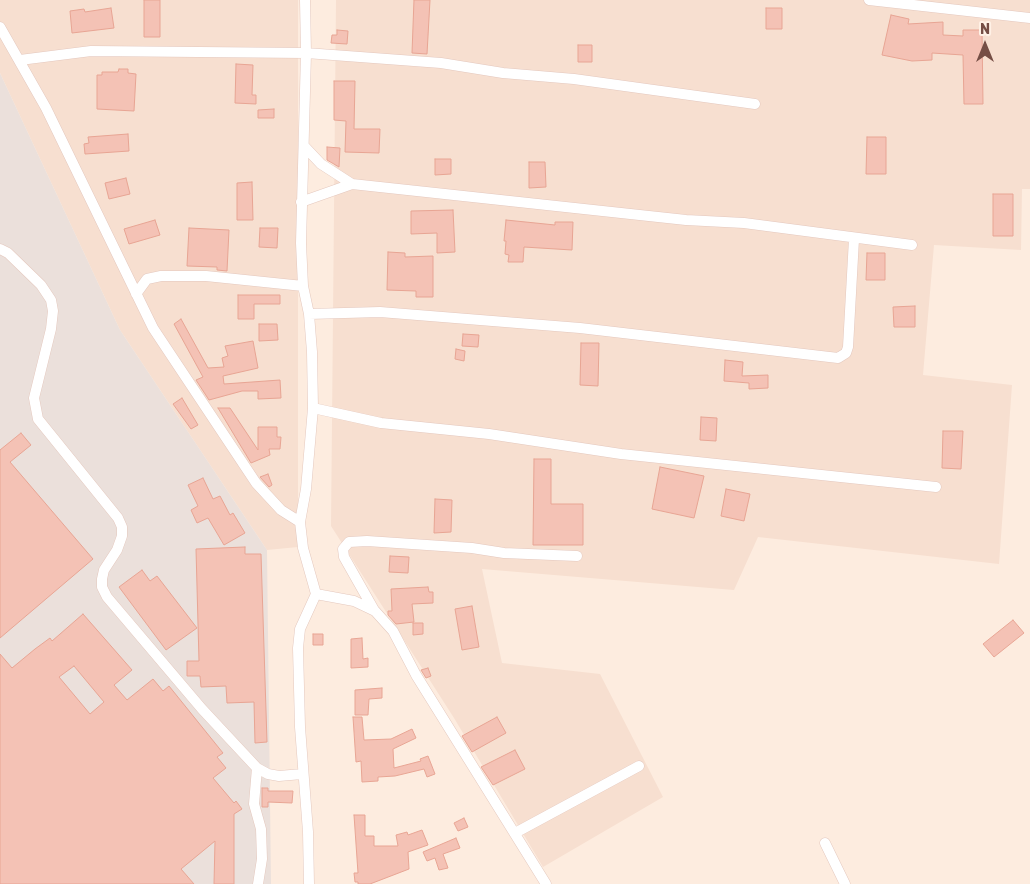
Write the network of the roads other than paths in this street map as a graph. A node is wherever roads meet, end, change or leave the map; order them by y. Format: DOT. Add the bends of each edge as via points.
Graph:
graph roads {
  1 [pos="305,0"];
  2 [pos="869,0"];
  3 [pos="1030,18"];
  4 [pos="0,27"];
  5 [pos="306,53"];
  6 [pos="20,60"];
  7 [pos="754,104"];
  8 [pos="304,146"];
  9 [pos="352,184"];
  10 [pos="301,202"];
  11 [pos="854,239"];
  12 [pos="912,245"];
  13 [pos="0,249"];
  14 [pos="303,286"];
  15 [pos="136,294"];
  16 [pos="309,314"];
  17 [pos="313,408"];
  18 [pos="936,488"];
  19 [pos="300,522"];
  20 [pos="577,556"];
  21 [pos="316,594"];
  22 [pos="375,611"];
  23 [pos="639,766"];
  24 [pos="257,768"];
  25 [pos="302,774"];
  26 [pos="514,833"];
  27 [pos="825,843"];
  28 [pos="258,884"];
  29 [pos="309,884"];
  30 [pos="546,884"];
  31 [pos="844,884"];
  1 -- 5 [label="street"];
  2 -- 3 [label="street"];
  4 -- 6 [label="street"];
  5 -- 6 [label="street" via="92,51"];
  5 -- 7 [label="street" via="441,63"];
  5 -- 8 [label="street"];
  6 -- 15 [label="street"];
  8 -- 9 [label="street" via="321,164"];
  8 -- 10 [label="street"];
  9 -- 10 [label="street"];
  9 -- 11 [label="street" via="686,220 744,223"];
  10 -- 14 [label="street"];
  11 -- 12 [label="street"];
  11 -- 16 [label="street" via="848,347 846,353 838,358 580,328 380,312"];
  13 -- 24 [label="street" via="41,285 51,300 51,329 34,398 38,419 122,527 117,550 104,570 102,587 202,709"];
  14 -- 15 [label="street" via="206,276 161,276 148,279"];
  14 -- 16 [label="street"];
  15 -- 19 [label="street" via="153,328 256,483 281,510"];
  16 -- 17 [label="street"];
  17 -- 18 [label="street" via="381,423 488,434 621,454"];
  17 -- 19 [label="street"];
  19 -- 21 [label="street" via="303,548"];
  20 -- 22 [label="street" via="349,542 343,549 344,557"];
  21 -- 22 [label="street" via="354,601"];
  21 -- 25 [label="street" via="300,629 298,648"];
  22 -- 26 [label="street" via="393,631 416,675"];
  23 -- 26 [label="street"];
  24 -- 25 [label="street" via="279,776"];
  24 -- 28 [label="street" via="254,804 261,829 262,859"];
  25 -- 29 [label="street"];
  26 -- 30 [label="street"];
  27 -- 31 [label="street"];
}
